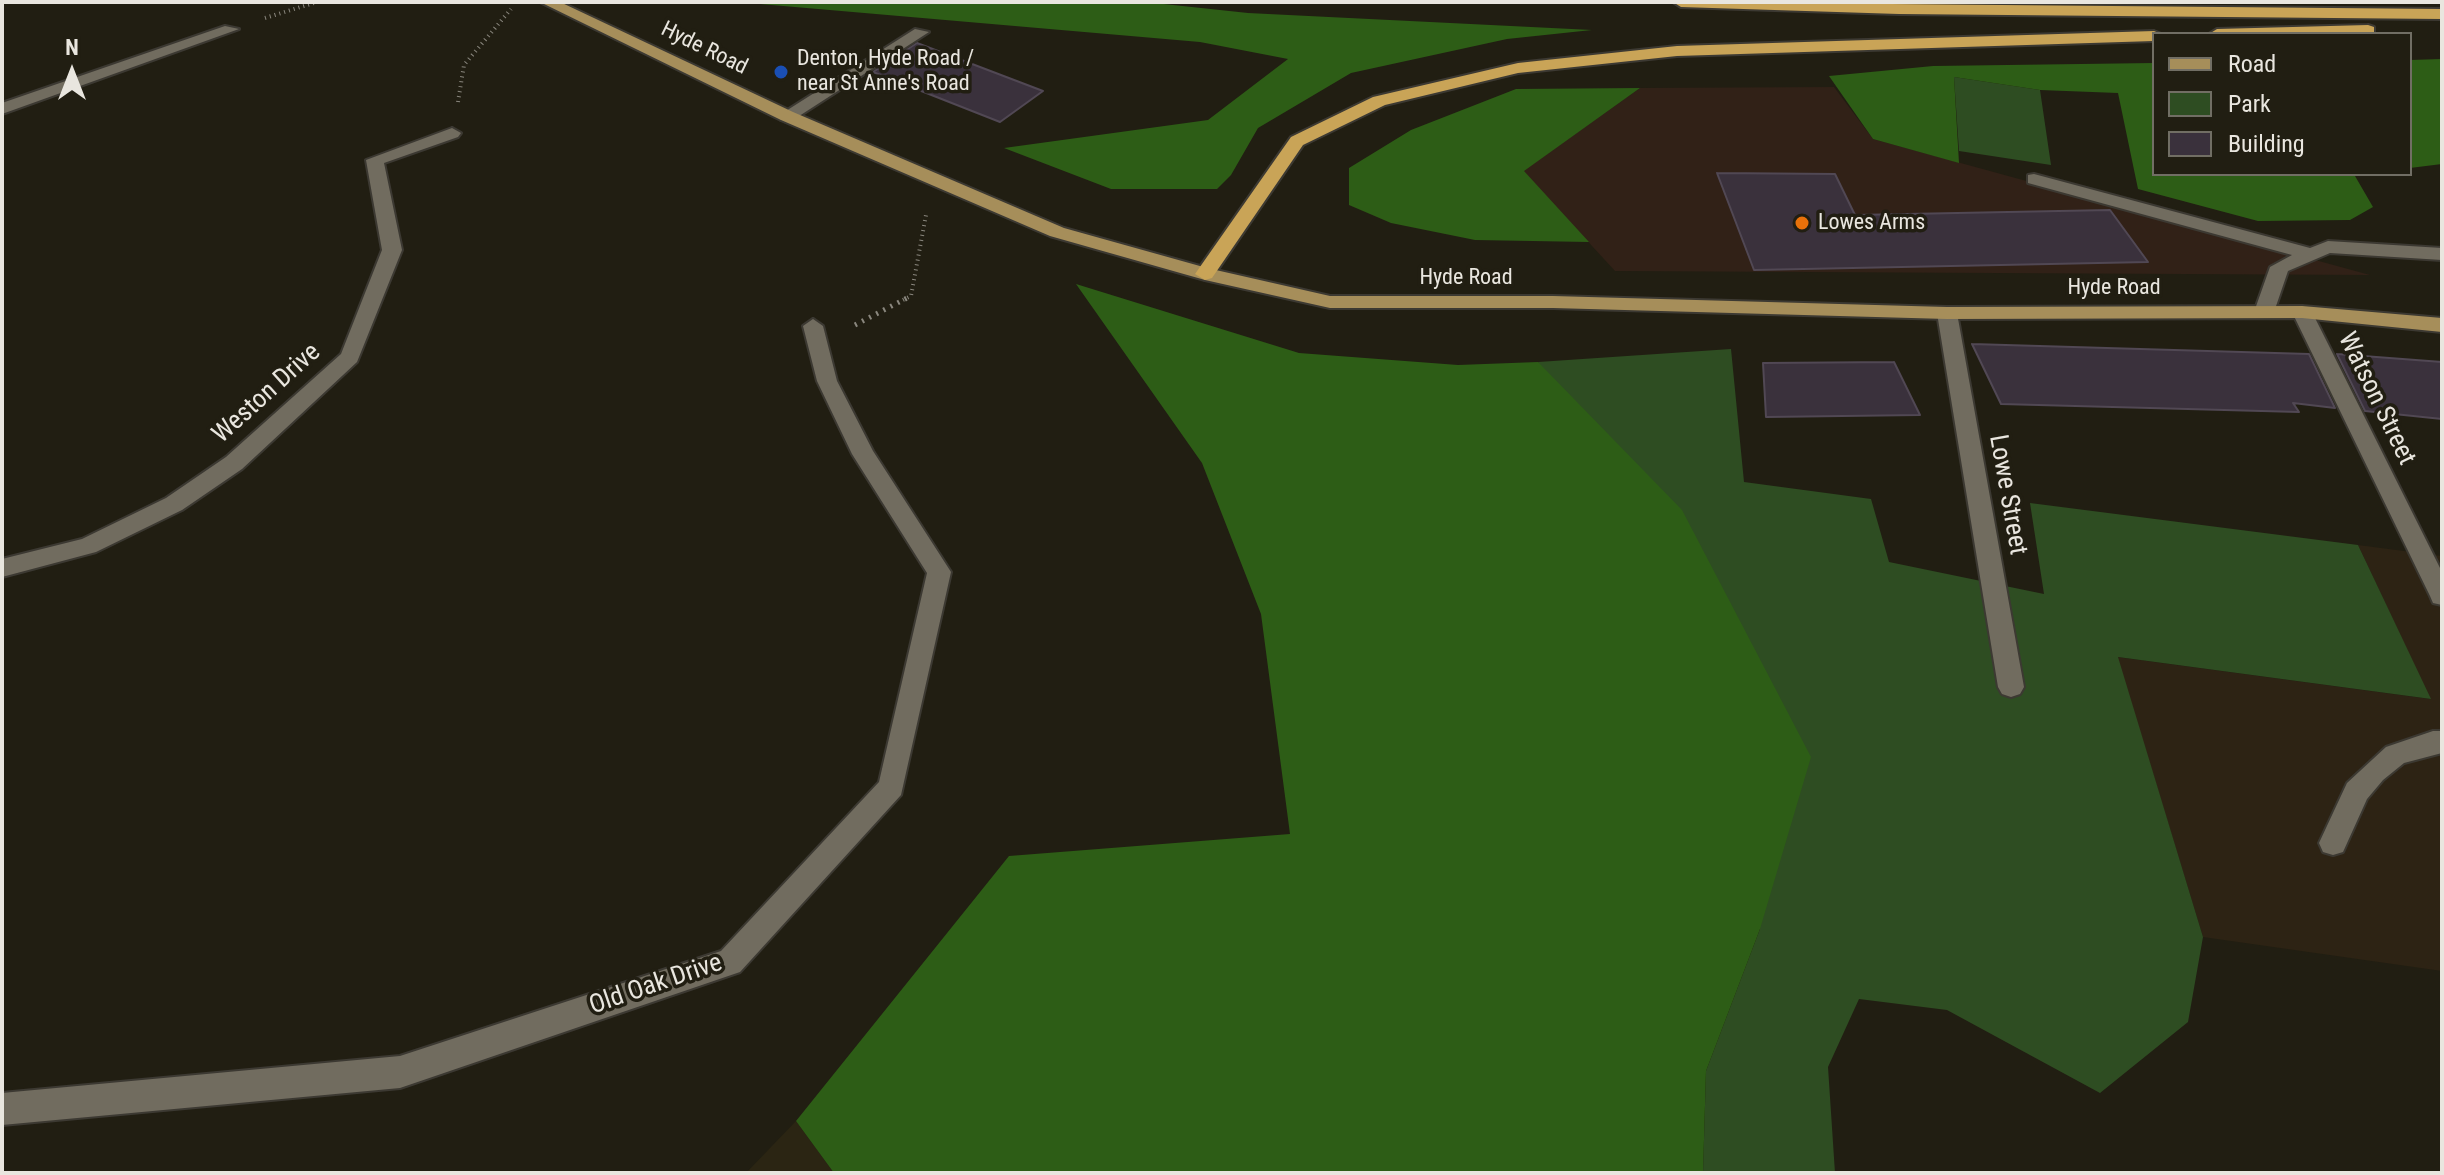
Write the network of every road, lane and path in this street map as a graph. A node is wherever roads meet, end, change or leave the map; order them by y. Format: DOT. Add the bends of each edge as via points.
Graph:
graph roads {
  1 [pos="317,2"];
  2 [pos="517,2"];
  3 [pos="548,2"];
  4 [pos="1681,2"];
  5 [pos="2442,14"];
  6 [pos="231,29"];
  7 [pos="2442,29"];
  8 [pos="921,32"];
  9 [pos="2269,32"];
  10 [pos="2152,36"];
  11 [pos="2,109"];
  12 [pos="787,116"];
  13 [pos="452,133"];
  14 [pos="933,179"];
  15 [pos="2034,179"];
  16 [pos="2311,254"];
  17 [pos="2442,254"];
  18 [pos="1205,274"];
  19 [pos="2264,312"];
  20 [pos="2302,312"];
  21 [pos="1947,313"];
  22 [pos="2442,325"];
  23 [pos="815,334"];
  24 [pos="2,568"];
  25 [pos="2442,596"];
  26 [pos="2011,687"];
  27 [pos="2442,742"];
  28 [pos="2333,843"];
  29 [pos="2,1109"];
  1 -- 6 [label="path"];
  2 -- 13 [label="path" via="464,65"];
  3 -- 12 [label="main road, Hyde Road"];
  4 -- 5 [label="highway"];
  6 -- 11 [label="street"];
  7 -- 9 [label="highway"];
  8 -- 12 [label="street"];
  10 -- 18 [label="highway" via="1677,51 1518,68 1379,101 1297,141"];
  12 -- 14 [label="main road, Hyde Road"];
  13 -- 24 [label="street, Weston Drive" via="375,160 392,250 350,357 234,463 174,504 88,546"];
  14 -- 18 [label="main road, Hyde Road" via="1057,232"];
  14 -- 23 [label="path" via="911,296"];
  15 -- 16 [label="street"];
  16 -- 17 [label="street" via="2328,247"];
  16 -- 19 [label="street" via="2280,267"];
  18 -- 21 [label="main road, Hyde Road" via="1330,302"];
  19 -- 20 [label="main road, Hyde Road"];
  19 -- 21 [label="main road, Hyde Road"];
  20 -- 22 [label="main road, Hyde Road"];
  20 -- 25 [label="street, Watson Street"];
  21 -- 26 [label="street, Lowe Street"];
  23 -- 29 [label="street, Old Oak Drive" via="827,381 863,454 939,572 891,787 730,962 400,1072"];
  27 -- 28 [label="street" via="2395,755 2374,772 2357,791"];
}
